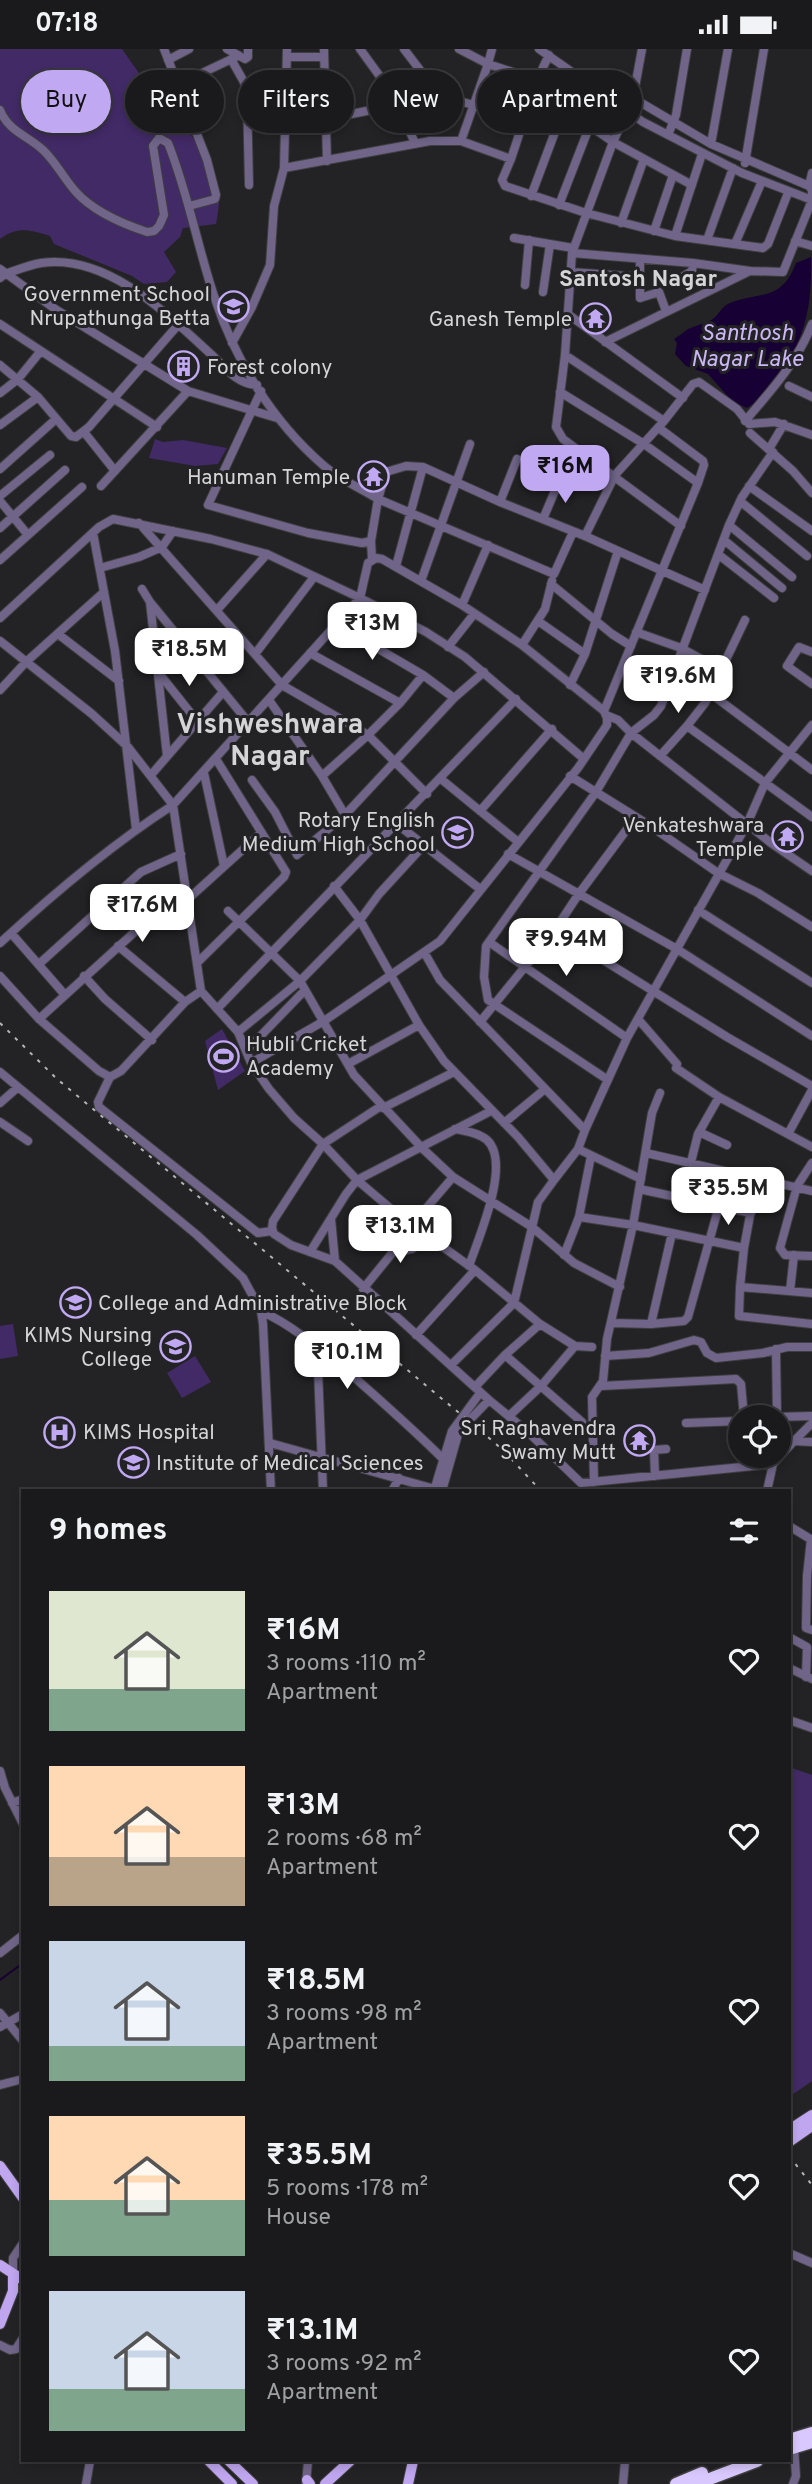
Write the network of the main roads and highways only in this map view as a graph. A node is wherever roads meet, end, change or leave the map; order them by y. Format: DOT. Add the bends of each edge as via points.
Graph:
graph roads {
  1 [pos="812,2115"];
  2 [pos="812,2126"];
  3 [pos="791,2135"];
  4 [pos="0,2167"];
  5 [pos="21,2195"];
  6 [pos="0,2265"];
  7 [pos="18,2271"];
  8 [pos="0,2324"];
  9 [pos="812,2433"];
  10 [pos="812,2442"];
  11 [pos="791,2445"];
  12 [pos="210,2462"];
  13 [pos="230,2462"];
  14 [pos="349,2462"];
  15 [pos="413,2462"];
  16 [pos="731,2462"];
  17 [pos="754,2462"];
  18 [pos="232,2484"];
  19 [pos="253,2484"];
  20 [pos="325,2484"];
  21 [pos="408,2484"];
  22 [pos="676,2484"];
  23 [pos="696,2484"];
  1 -- 3 [label="main road"];
  2 -- 3 [label="main road"];
  4 -- 5 [label="main road"];
  6 -- 7 [label="main road"];
  7 -- 8 [label="main road"];
  9 -- 11 [label="highway"];
  10 -- 11 [label="highway"];
  12 -- 18 [label="main road"];
  13 -- 19 [label="main road"];
  14 -- 20 [label="main road"];
  15 -- 21 [label="main road"];
  16 -- 22 [label="highway"];
  17 -- 23 [label="highway"];
}
